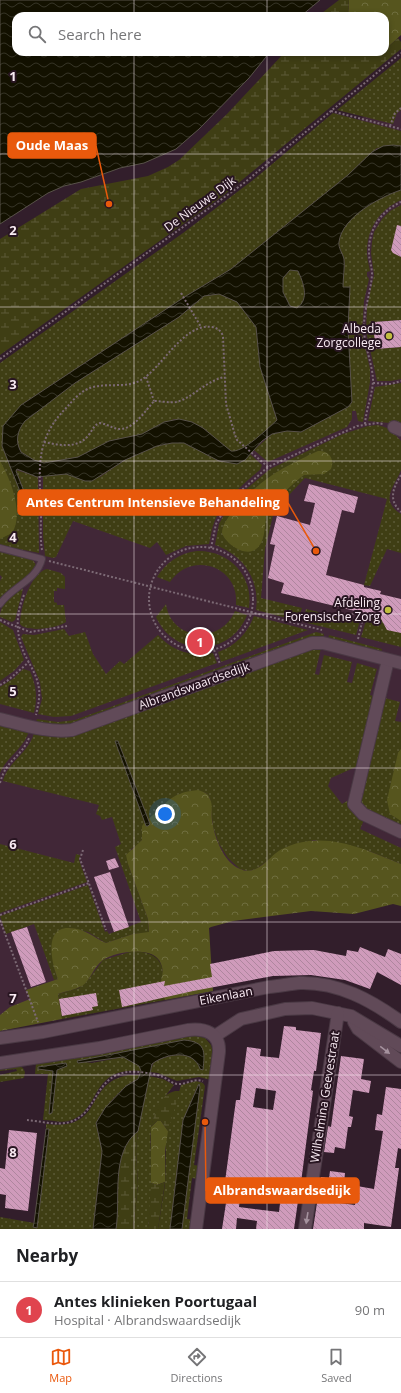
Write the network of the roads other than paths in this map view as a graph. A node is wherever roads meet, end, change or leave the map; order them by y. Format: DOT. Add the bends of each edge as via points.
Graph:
graph roads {
  1 [pos="0,548"];
  2 [pos="0,604"];
  3 [pos="388,660"];
  4 [pos="401,663"];
  5 [pos="0,719"];
  6 [pos="401,832"];
  7 [pos="338,1013"];
  8 [pos="351,1016"];
  9 [pos="401,1022"];
  10 [pos="215,1036"];
  11 [pos="0,1038"];
  12 [pos="401,1046"];
  13 [pos="401,1062"];
  14 [pos="0,1063"];
  15 [pos="196,1229"];
  16 [pos="305,1229"];
  1 -- 2 [label="lane" via="42,559 37,570"];
  3 -- 4 [label="street, Albrandswaardsedijk"];
  3 -- 5 [label="street, Albrandswaardsedijk" via="323,643 312,643 83,727 56,732 34,722"];
  3 -- 6 [label="street" via="354,804 363,814"];
  7 -- 8 [label="street"];
  7 -- 10 [label="street" via="312,1008 286,1009 241,1019"];
  7 -- 16 [label="street, Wilhelmina Geevestraat, one-way"];
  8 -- 12 [label="street"];
  8 -- 13 [label="street, one-way" via="358,1029"];
  9 -- 11 [label="street, Eikenlaan" via="370,1000 348,991 327,985 300,983"];
  10 -- 14 [label="street" via="205,1030 188,1030 99,1048"];
  10 -- 15 [label="street" via="219,1048 216,1084"];
}
